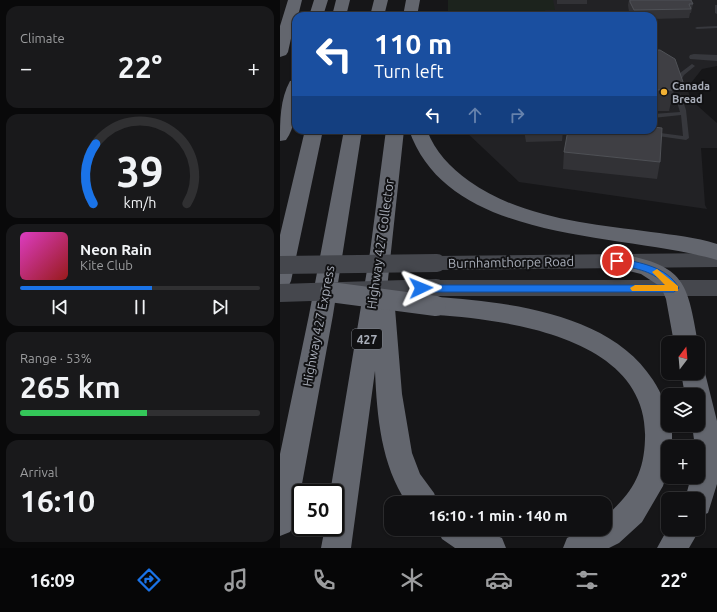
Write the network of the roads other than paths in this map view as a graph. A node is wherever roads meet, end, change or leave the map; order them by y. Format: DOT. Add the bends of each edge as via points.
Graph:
graph roads {
  1 [pos="295,0"];
  2 [pos="321,0"];
  3 [pos="343,0"];
  4 [pos="372,0"];
  5 [pos="381,0"];
  6 [pos="413,0"];
  7 [pos="416,0"];
  8 [pos="717,6"];
  9 [pos="317,12"];
  10 [pos="340,12"];
  11 [pos="370,12"];
  12 [pos="378,12"];
  13 [pos="411,12"];
  14 [pos="415,12"];
  15 [pos="717,13"];
  16 [pos="717,27"];
  17 [pos="697,28"];
  18 [pos="280,52"];
  19 [pos="717,58"];
  20 [pos="693,62"];
  21 [pos="681,77"];
  22 [pos="671,80"];
  23 [pos="292,98"];
  24 [pos="683,113"];
  25 [pos="657,116"];
  26 [pos="313,134"];
  27 [pos="352,134"];
  28 [pos="395,134"];
  29 [pos="420,134"];
  30 [pos="649,134"];
  31 [pos="280,136"];
  32 [pos="381,252"];
  33 [pos="717,252"];
  34 [pos="717,260"];
  35 [pos="617,261"];
  36 [pos="280,265"];
  37 [pos="280,281"];
  38 [pos="674,288"];
  39 [pos="717,288"];
  40 [pos="330,292"];
  41 [pos="280,293"];
  42 [pos="436,297"];
  43 [pos="684,336"];
  44 [pos="695,380"];
  45 [pos="701,492"];
  46 [pos="419,496"];
  47 [pos="280,522"];
  48 [pos="462,536"];
  49 [pos="680,536"];
  50 [pos="336,548"];
  51 [pos="491,548"];
  52 [pos="578,548"];
  53 [pos="672,548"];
  1 -- 18 [label="highway"];
  2 -- 9 [label="highway"];
  3 -- 10 [label="highway"];
  4 -- 11 [label="highway"];
  5 -- 12 [label="highway"];
  6 -- 13 [label="highway"];
  7 -- 14 [label="highway"];
  8 -- 15 [label="lane"];
  16 -- 17 [label="lane"];
  19 -- 20 [label="street"];
  20 -- 21 [label="lane"];
  21 -- 22 [label="lane"];
  21 -- 24 [label="lane" via="676,86"];
  23 -- 31 [label="highway"];
  24 -- 25 [label="lane"];
  24 -- 30 [label="lane" via="686,138"];
  26 -- 37 [label="highway"];
  27 -- 47 [label="highway, Highway 427 Express" via="321,315"];
  28 -- 32 [label="highway, Highway 427 Collector / 427"];
  29 -- 33 [label="highway" via="427,151 440,166 468,191 498,205 540,220 572,227 696,244"];
  32 -- 46 [label="highway" via="388,394 398,452 409,482"];
  32 -- 50 [label="highway, Highway 427 Collector / 427"];
  34 -- 35 [label="main road, Burnhamthorpe Road"];
  35 -- 36 [label="main road, Burnhamthorpe Road, bridge"];
  35 -- 38 [label="highway" via="644,266 660,274"];
  38 -- 39 [label="main road, Burnhamthorpe Road"];
  38 -- 42 [label="main road, Burnhamthorpe Road"];
  38 -- 43 [label="highway"];
  40 -- 41 [label="main road, bridge"];
  40 -- 42 [label="highway, bridge"];
  42 -- 52 [label="highway" via="567,330 608,349 626,362 643,381 650,394 659,424 659,450 651,484 627,519 607,534"];
  44 -- 45 [label="highway" via="709,443 708,465"];
  48 -- 51 [label="highway"];
  49 -- 53 [label="highway"];
}
